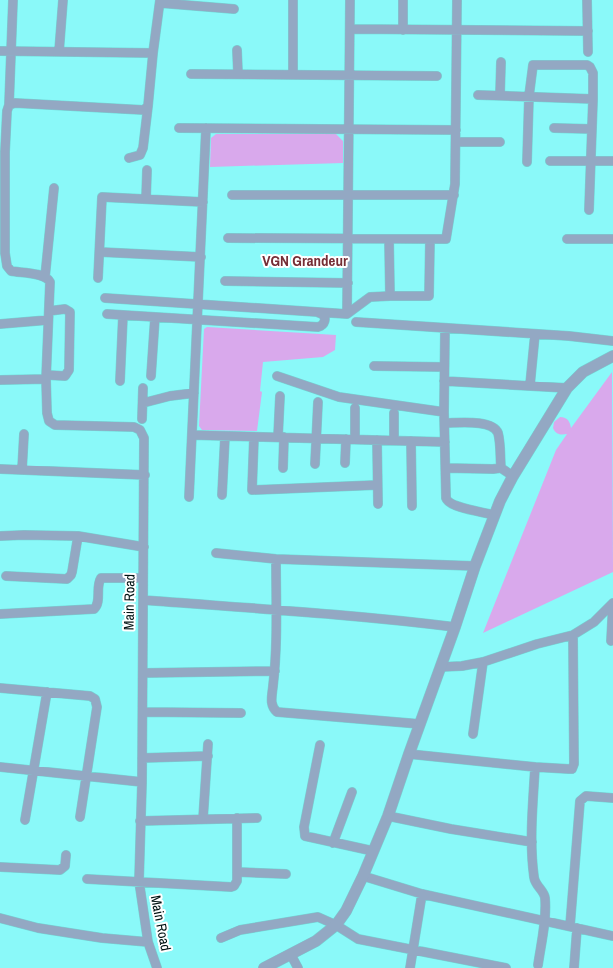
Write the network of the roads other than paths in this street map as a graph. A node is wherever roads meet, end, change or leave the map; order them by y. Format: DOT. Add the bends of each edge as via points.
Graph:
graph roads {
  1 [pos="13,0"];
  2 [pos="63,0"];
  3 [pos="293,0"];
  4 [pos="350,0"];
  5 [pos="403,0"];
  6 [pos="457,0"];
  7 [pos="587,0"];
  8 [pos="160,2"];
  9 [pos="234,9"];
  10 [pos="350,29"];
  11 [pos="403,30"];
  12 [pos="457,30"];
  13 [pos="588,31"];
  14 [pos="238,50"];
  15 [pos="0,51"];
  16 [pos="12,51"];
  17 [pos="59,52"];
  18 [pos="588,52"];
  19 [pos="153,53"];
  20 [pos="501,62"];
  21 [pos="191,74"];
  22 [pos="238,74"];
  23 [pos="293,75"];
  24 [pos="349,75"];
  25 [pos="437,76"];
  26 [pos="478,95"];
  27 [pos="500,95"];
  28 [pos="529,96"];
  29 [pos="593,99"];
  30 [pos="9,105"];
  31 [pos="148,106"];
  32 [pos="179,128"];
  33 [pos="206,128"];
  34 [pos="554,128"];
  35 [pos="592,129"];
  36 [pos="349,130"];
  37 [pos="456,130"];
  38 [pos="456,142"];
  39 [pos="500,142"];
  40 [pos="3,152"];
  41 [pos="129,158"];
  42 [pos="550,161"];
  43 [pos="590,161"];
  44 [pos="613,161"];
  45 [pos="527,162"];
  46 [pos="147,170"];
  47 [pos="54,188"];
  48 [pos="232,195"];
  49 [pos="348,195"];
  50 [pos="454,195"];
  51 [pos="146,200"];
  52 [pos="203,202"];
  53 [pos="589,210"];
  54 [pos="228,238"];
  55 [pos="348,239"];
  56 [pos="389,239"];
  57 [pos="430,239"];
  58 [pos="567,239"];
  59 [pos="613,239"];
  60 [pos="100,252"];
  61 [pos="2,253"];
  62 [pos="201,257"];
  63 [pos="45,277"];
  64 [pos="98,278"];
  65 [pos="225,281"];
  66 [pos="348,282"];
  67 [pos="390,296"];
  68 [pos="105,298"];
  69 [pos="198,305"];
  70 [pos="49,311"];
  71 [pos="316,312"];
  72 [pos="107,314"];
  73 [pos="347,314"];
  74 [pos="123,315"];
  75 [pos="155,317"];
  76 [pos="48,320"];
  77 [pos="198,320"];
  78 [pos="356,322"];
  79 [pos="0,324"];
  80 [pos="445,328"];
  81 [pos="535,334"];
  82 [pos="613,341"];
  83 [pos="613,356"];
  84 [pos="374,366"];
  85 [pos="444,367"];
  86 [pos="151,376"];
  87 [pos="277,376"];
  88 [pos="46,377"];
  89 [pos="0,380"];
  90 [pos="120,381"];
  91 [pos="444,381"];
  92 [pos="530,385"];
  93 [pos="143,388"];
  94 [pos="567,388"];
  95 [pos="194,393"];
  96 [pos="280,396"];
  97 [pos="318,402"];
  98 [pos="143,403"];
  99 [pos="355,408"];
  100 [pos="444,412"];
  101 [pos="394,413"];
  102 [pos="142,419"];
  103 [pos="445,422"];
  104 [pos="24,434"];
  105 [pos="192,435"];
  106 [pos="225,436"];
  107 [pos="254,437"];
  108 [pos="281,437"];
  109 [pos="316,438"];
  110 [pos="350,439"];
  111 [pos="377,440"];
  112 [pos="394,440"];
  113 [pos="411,441"];
  114 [pos="445,442"];
  115 [pos="345,463"];
  116 [pos="315,464"];
  117 [pos="283,468"];
  118 [pos="446,468"];
  119 [pos="500,468"];
  120 [pos="0,469"];
  121 [pos="22,470"];
  122 [pos="145,475"];
  123 [pos="512,476"];
  124 [pos="378,485"];
  125 [pos="222,496"];
  126 [pos="189,497"];
  127 [pos="378,504"];
  128 [pos="412,506"];
  129 [pos="494,515"];
  130 [pos="0,536"];
  131 [pos="78,536"];
  132 [pos="144,547"];
  133 [pos="216,554"];
  134 [pos="276,558"];
  135 [pos="476,566"];
  136 [pos="6,576"];
  137 [pos="144,578"];
  138 [pos="143,600"];
  139 [pos="613,603"];
  140 [pos="277,610"];
  141 [pos="0,614"];
  142 [pos="455,627"];
  143 [pos="573,635"];
  144 [pos="611,641"];
  145 [pos="483,662"];
  146 [pos="440,667"];
  147 [pos="275,671"];
  148 [pos="143,673"];
  149 [pos="0,688"];
  150 [pos="47,692"];
  151 [pos="143,712"];
  152 [pos="241,714"];
  153 [pos="420,724"];
  154 [pos="474,734"];
  155 [pos="208,744"];
  156 [pos="320,745"];
  157 [pos="409,754"];
  158 [pos="208,756"];
  159 [pos="142,758"];
  160 [pos="535,767"];
  161 [pos="0,768"];
  162 [pos="33,771"];
  163 [pos="87,776"];
  164 [pos="142,782"];
  165 [pos="352,792"];
  166 [pos="613,798"];
  167 [pos="388,816"];
  168 [pos="80,817"];
  169 [pos="237,818"];
  170 [pos="257,818"];
  171 [pos="203,819"];
  172 [pos="25,820"];
  173 [pos="140,821"];
  174 [pos="532,842"];
  175 [pos="333,843"];
  176 [pos="373,851"];
  177 [pos="66,855"];
  178 [pos="0,867"];
  179 [pos="236,872"];
  180 [pos="286,874"];
  181 [pos="363,876"];
  182 [pos="87,879"];
  183 [pos="139,881"];
  184 [pos="422,894"];
  185 [pos="0,918"];
  186 [pos="544,921"];
  187 [pos="336,925"];
  188 [pos="573,927"];
  189 [pos="613,936"];
  190 [pos="221,938"];
  191 [pos="148,942"];
  192 [pos="413,949"];
  193 [pos="291,955"];
  194 [pos="538,965"];
  195 [pos="157,968"];
  196 [pos="264,968"];
  197 [pos="298,968"];
  198 [pos="410,968"];
  199 [pos="506,968"];
  200 [pos="574,968"];
  1 -- 16 [label="street"];
  2 -- 17 [label="street"];
  3 -- 23 [label="street"];
  4 -- 10 [label="street"];
  5 -- 11 [label="street"];
  6 -- 12 [label="street"];
  7 -- 13 [label="street"];
  8 -- 9 [label="street"];
  8 -- 19 [label="street"];
  10 -- 11 [label="street"];
  10 -- 24 [label="street"];
  11 -- 12 [label="street"];
  12 -- 13 [label="street"];
  12 -- 37 [label="street"];
  13 -- 18 [label="street"];
  14 -- 22 [label="street"];
  15 -- 16 [label="street"];
  16 -- 17 [label="street"];
  16 -- 30 [label="street"];
  17 -- 19 [label="street"];
  19 -- 31 [label="street"];
  20 -- 27 [label="street"];
  21 -- 22 [label="street"];
  22 -- 23 [label="street"];
  23 -- 24 [label="street"];
  24 -- 25 [label="street"];
  24 -- 36 [label="street"];
  26 -- 27 [label="street"];
  27 -- 28 [label="street"];
  28 -- 29 [label="street"];
  28 -- 29 [label="street" via="533,64 587,65 593,73"];
  28 -- 45 [label="street"];
  29 -- 35 [label="street"];
  30 -- 31 [label="street" via="15,103 139,111"];
  30 -- 40 [label="street"];
  31 -- 41 [label="street" via="144,148 140,155"];
  32 -- 33 [label="street"];
  33 -- 36 [label="street"];
  33 -- 52 [label="street"];
  34 -- 35 [label="street"];
  35 -- 43 [label="street"];
  36 -- 37 [label="street"];
  36 -- 49 [label="street"];
  37 -- 38 [label="street"];
  38 -- 39 [label="street"];
  38 -- 50 [label="street"];
  40 -- 61 [label="street"];
  42 -- 43 [label="street"];
  43 -- 44 [label="street"];
  43 -- 53 [label="street"];
  46 -- 51 [label="street"];
  47 -- 63 [label="street"];
  48 -- 49 [label="street"];
  49 -- 50 [label="street"];
  49 -- 55 [label="street"];
  50 -- 57 [label="street" via="446,239"];
  51 -- 52 [label="street"];
  51 -- 60 [label="street" via="102,197"];
  52 -- 62 [label="street"];
  54 -- 55 [label="street"];
  55 -- 56 [label="street"];
  55 -- 66 [label="street"];
  56 -- 57 [label="street"];
  56 -- 67 [label="street"];
  57 -- 67 [label="street" via="429,296"];
  58 -- 59 [label="street"];
  60 -- 62 [label="street"];
  60 -- 64 [label="street"];
  61 -- 63 [label="street" via="11,271"];
  62 -- 69 [label="street"];
  63 -- 70 [label="street, Main Road" via="50,282"];
  65 -- 66 [label="street"];
  66 -- 73 [label="street"];
  67 -- 73 [label="street" via="370,297"];
  68 -- 69 [label="street"];
  69 -- 71 [label="street"];
  69 -- 77 [label="street"];
  70 -- 76 [label="street, Main Road"];
  70 -- 88 [label="street" via="65,309 70,312 69,370 65,376"];
  71 -- 73 [label="street"];
  71 -- 77 [label="street" via="324,315 325,321 322,326"];
  72 -- 74 [label="street"];
  74 -- 75 [label="street"];
  74 -- 90 [label="street"];
  75 -- 77 [label="street"];
  75 -- 86 [label="street"];
  76 -- 79 [label="street"];
  76 -- 88 [label="street, Main Road"];
  77 -- 95 [label="street"];
  78 -- 80 [label="street"];
  80 -- 81 [label="street"];
  80 -- 85 [label="street"];
  81 -- 82 [label="street"];
  81 -- 92 [label="street"];
  83 -- 94 [label="street" via="583,372"];
  84 -- 85 [label="street"];
  85 -- 91 [label="street"];
  87 -- 100 [label="street" via="339,397"];
  88 -- 89 [label="street"];
  88 -- 122 [label="street, Main Road" via="49,422 55,425 134,426 140,430 144,438"];
  91 -- 92 [label="street"];
  91 -- 100 [label="street"];
  92 -- 94 [label="street"];
  93 -- 98 [label="street"];
  94 -- 123 [label="street"];
  95 -- 98 [label="street"];
  95 -- 105 [label="street"];
  96 -- 108 [label="street"];
  97 -- 109 [label="street"];
  98 -- 102 [label="street"];
  99 -- 110 [label="street"];
  100 -- 103 [label="street"];
  101 -- 112 [label="street"];
  103 -- 114 [label="street"];
  103 -- 119 [label="street" via="485,423 493,427 499,440"];
  104 -- 121 [label="street"];
  105 -- 106 [label="street"];
  105 -- 126 [label="street"];
  106 -- 107 [label="street"];
  106 -- 125 [label="street"];
  107 -- 108 [label="street"];
  107 -- 124 [label="street" via="252,490"];
  108 -- 109 [label="street"];
  108 -- 117 [label="street"];
  109 -- 110 [label="street"];
  109 -- 116 [label="street"];
  110 -- 111 [label="street"];
  110 -- 115 [label="street"];
  111 -- 112 [label="street"];
  111 -- 124 [label="street"];
  112 -- 113 [label="street"];
  113 -- 114 [label="street"];
  113 -- 128 [label="street"];
  114 -- 118 [label="street"];
  118 -- 119 [label="street"];
  118 -- 129 [label="street" via="446,498 449,503"];
  119 -- 123 [label="street"];
  120 -- 121 [label="street"];
  121 -- 122 [label="street"];
  122 -- 132 [label="street, Main Road"];
  123 -- 129 [label="street"];
  124 -- 127 [label="street"];
  129 -- 135 [label="street"];
  130 -- 131 [label="street"];
  131 -- 132 [label="street"];
  131 -- 136 [label="street" via="72,572 67,579"];
  132 -- 137 [label="street, Main Road"];
  133 -- 134 [label="street"];
  134 -- 135 [label="street"];
  134 -- 140 [label="street"];
  135 -- 142 [label="street"];
  137 -- 138 [label="street, Main Road"];
  137 -- 141 [label="street" via="101,578 98,582 98,604 94,609"];
  138 -- 140 [label="street"];
  138 -- 148 [label="street, Main Road"];
  139 -- 143 [label="street" via="594,622"];
  139 -- 144 [label="street"];
  140 -- 142 [label="street"];
  140 -- 147 [label="street"];
  142 -- 146 [label="street"];
  143 -- 145 [label="street"];
  143 -- 160 [label="street" via="574,764 569,769"];
  145 -- 146 [label="street"];
  145 -- 154 [label="street"];
  146 -- 153 [label="street"];
  147 -- 148 [label="street"];
  147 -- 153 [label="street" via="272,705 277,712"];
  148 -- 151 [label="street, Main Road"];
  149 -- 150 [label="street"];
  150 -- 162 [label="street"];
  150 -- 163 [label="street" via="90,696 97,702"];
  151 -- 152 [label="street"];
  151 -- 159 [label="street, Main Road"];
  153 -- 157 [label="street"];
  155 -- 158 [label="street"];
  156 -- 175 [label="street" via="304,831 308,838"];
  157 -- 160 [label="street"];
  157 -- 167 [label="street"];
  158 -- 159 [label="street"];
  158 -- 171 [label="street"];
  159 -- 164 [label="street, Main Road"];
  160 -- 174 [label="street"];
  161 -- 162 [label="street"];
  162 -- 163 [label="street"];
  162 -- 172 [label="street"];
  163 -- 164 [label="street"];
  163 -- 168 [label="street"];
  164 -- 173 [label="street, Main Road"];
  165 -- 175 [label="street"];
  166 -- 188 [label="street" via="586,796 580,801"];
  167 -- 174 [label="street"];
  167 -- 176 [label="street"];
  169 -- 170 [label="street"];
  169 -- 171 [label="street"];
  169 -- 179 [label="street"];
  171 -- 173 [label="street"];
  173 -- 183 [label="street, Main Road"];
  174 -- 186 [label="street" via="534,878 536,886 544,893 545,898"];
  175 -- 176 [label="street"];
  176 -- 181 [label="street"];
  177 -- 178 [label="street" via="65,866 60,870"];
  179 -- 180 [label="street"];
  179 -- 183 [label="street" via="236,884 231,887"];
  181 -- 184 [label="street"];
  181 -- 187 [label="street" via="346,911"];
  182 -- 183 [label="street"];
  183 -- 191 [label="street, Main Road"];
  184 -- 186 [label="street"];
  184 -- 192 [label="street"];
  185 -- 191 [label="street" via="38,928"];
  186 -- 188 [label="street"];
  186 -- 194 [label="street"];
  187 -- 190 [label="street" via="318,917 240,930"];
  187 -- 192 [label="street" via="358,939"];
  187 -- 193 [label="street" via="316,942"];
  188 -- 189 [label="street"];
  188 -- 200 [label="street"];
  191 -- 195 [label="street, Main Road"];
  192 -- 198 [label="street"];
  192 -- 199 [label="street"];
  193 -- 196 [label="street"];
  193 -- 197 [label="street"];
}
